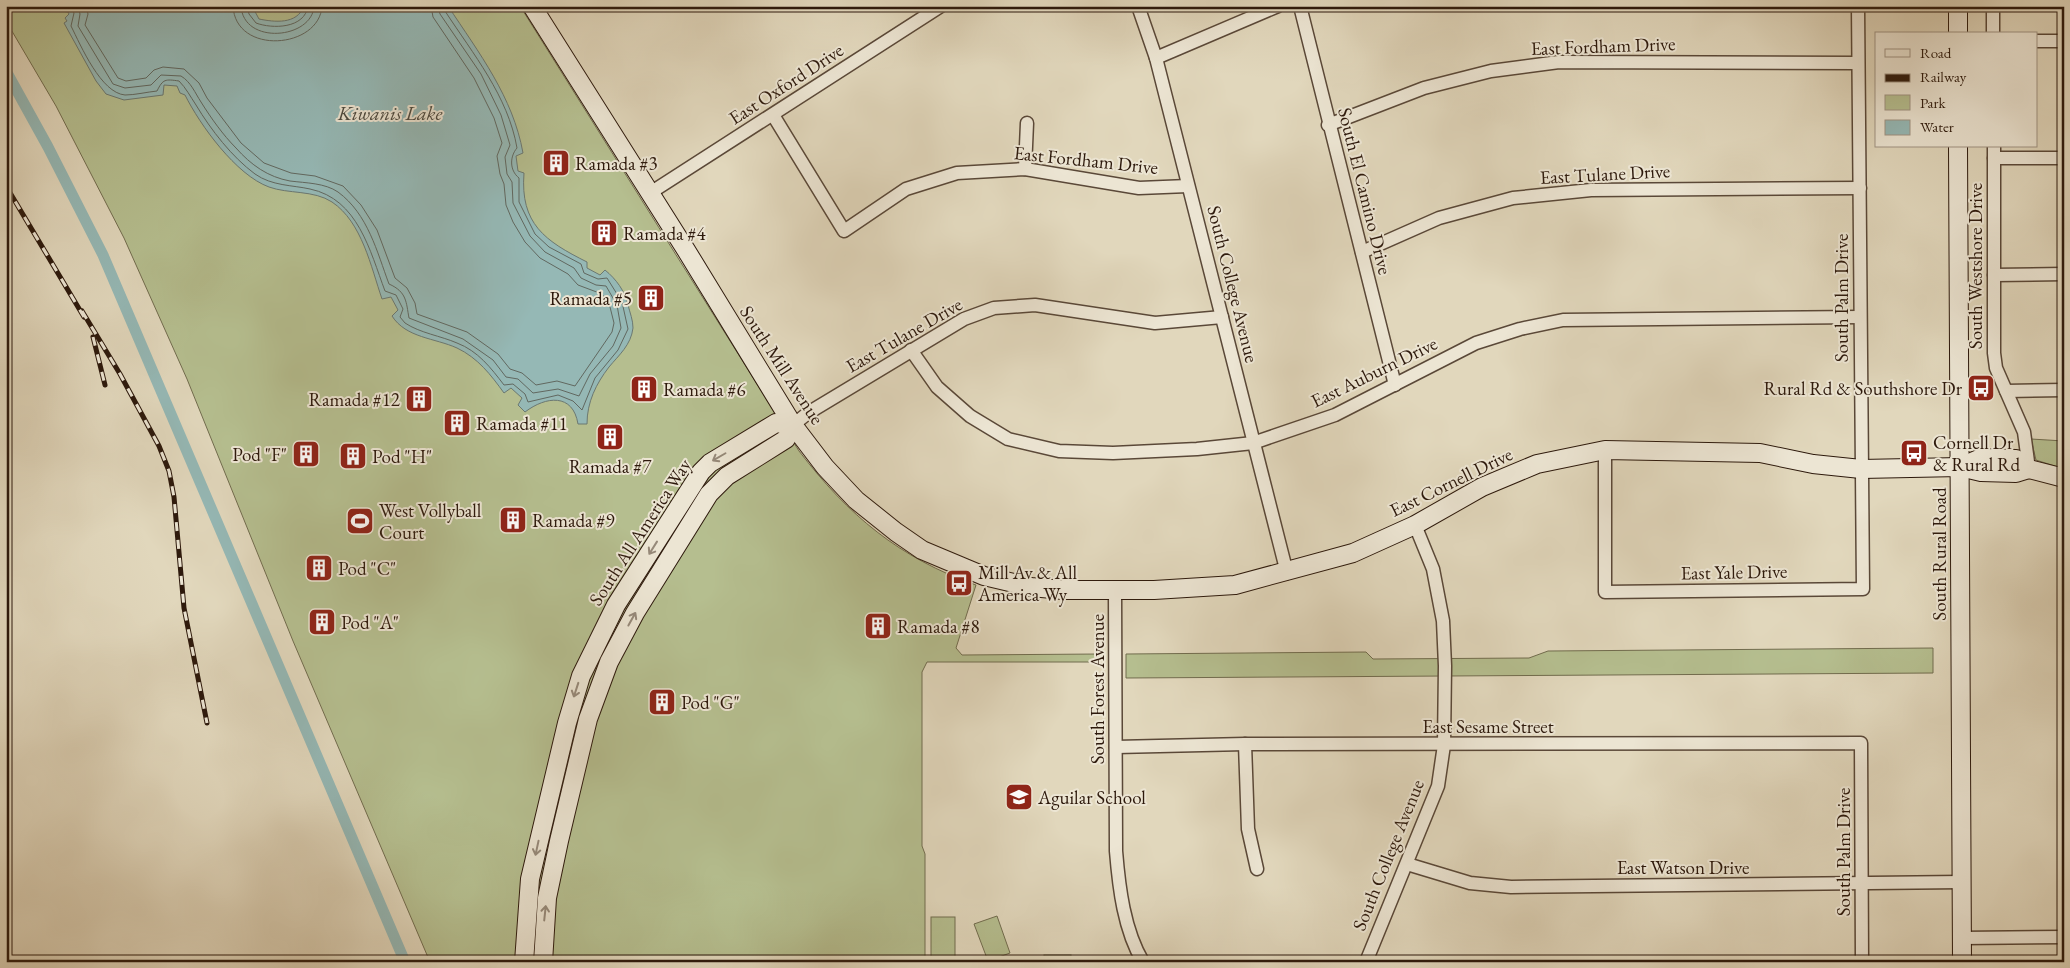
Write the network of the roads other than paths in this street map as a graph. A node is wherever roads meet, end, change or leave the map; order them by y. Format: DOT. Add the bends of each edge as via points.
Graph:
graph roads {
  1 [pos="532,6"];
  2 [pos="941,6"];
  3 [pos="1138,6"];
  4 [pos="1278,6"];
  5 [pos="1300,6"];
  6 [pos="1858,6"];
  7 [pos="1958,6"];
  8 [pos="1993,6"];
  9 [pos="1958,32"];
  10 [pos="1994,32"];
  11 [pos="2038,41"];
  12 [pos="2064,41"];
  13 [pos="1156,58"];
  14 [pos="1858,63"];
  15 [pos="774,115"];
  16 [pos="1027,123"];
  17 [pos="1328,125"];
  18 [pos="1958,148"];
  19 [pos="1994,152"];
  20 [pos="2064,158"];
  21 [pos="1025,169"];
  22 [pos="1188,186"];
  23 [pos="1860,188"];
  24 [pos="650,193"];
  25 [pos="1362,252"];
  26 [pos="2064,274"];
  27 [pos="1994,275"];
  28 [pos="1222,317"];
  29 [pos="1860,317"];
  30 [pos="911,350"];
  31 [pos="1395,385"];
  32 [pos="2064,390"];
  33 [pos="2006,391"];
  34 [pos="793,425"];
  35 [pos="750,439"];
  36 [pos="1253,443"];
  37 [pos="1605,450"];
  38 [pos="761,456"];
  39 [pos="1960,467"];
  40 [pos="1861,469"];
  41 [pos="2029,469"];
  42 [pos="2064,478"];
  43 [pos="1415,525"];
  44 [pos="1287,573"];
  45 [pos="1863,589"];
  46 [pos="1115,591"];
  47 [pos="591,654"];
  48 [pos="609,662"];
  49 [pos="1861,743"];
  50 [pos="1245,744"];
  51 [pos="1444,745"];
  52 [pos="1116,747"];
  53 [pos="1407,864"];
  54 [pos="1257,869"];
  55 [pos="1962,882"];
  56 [pos="1862,884"];
  57 [pos="2064,937"];
  58 [pos="1962,938"];
  59 [pos="524,962"];
  60 [pos="543,962"];
  61 [pos="1143,962"];
  62 [pos="1366,962"];
  63 [pos="1862,962"];
  64 [pos="1962,962"];
  1 -- 24 [label="street, South Mill Avenue"];
  2 -- 15 [label="street, East Oxford Drive"];
  3 -- 13 [label="street, South College Avenue"];
  4 -- 13 [label="street"];
  5 -- 17 [label="street, South El Camino Drive"];
  6 -- 14 [label="street, South Palm Drive"];
  7 -- 9 [label="street"];
  8 -- 10 [label="street"];
  11 -- 12 [label="street"];
  13 -- 22 [label="street, South College Avenue"];
  14 -- 17 [label="street, East Fordham Drive" via="1560,62 1491,71 1424,88"];
  14 -- 23 [label="street, South Palm Drive"];
  15 -- 21 [label="street, East Fordham Drive" via="844,231 906,189 956,173"];
  15 -- 24 [label="street, East Oxford Drive"];
  16 -- 21 [label="street"];
  17 -- 25 [label="street, South El Camino Drive"];
  18 -- 39 [label="street, South Rural Road"];
  19 -- 20 [label="street"];
  19 -- 27 [label="street, South Westshore Drive"];
  21 -- 22 [label="street, East Fordham Drive" via="1139,188"];
  22 -- 28 [label="street, South College Avenue"];
  23 -- 25 [label="street, East Tulane Drive" via="1591,190 1513,198 1439,218"];
  23 -- 29 [label="street, South Palm Drive"];
  24 -- 34 [label="street, South Mill Avenue"];
  25 -- 31 [label="street, South El Camino Drive"];
  26 -- 27 [label="street"];
  27 -- 33 [label="street, South Westshore Drive" via="1994,353 1996,368"];
  28 -- 30 [label="street, East Tulane Drive" via="1155,323 1035,305 994,308 964,319"];
  28 -- 36 [label="street, South College Avenue"];
  29 -- 31 [label="street, East Auburn Drive" via="1563,320 1476,343"];
  29 -- 40 [label="street, South Palm Drive"];
  30 -- 34 [label="street, East Tulane Drive"];
  30 -- 36 [label="street, East Auburn Drive" via="938,387 970,416 1008,439 1058,451 1113,453"];
  31 -- 36 [label="street, East Auburn Drive" via="1335,415"];
  32 -- 33 [label="street"];
  33 -- 41 [label="street, South Westshore Drive" via="2024,432"];
  34 -- 35 [label="street, South All America Way" via="776,423"];
  34 -- 38 [label="street, South All America Way" via="786,439"];
  34 -- 46 [label="street, South Mill Avenue" via="856,500 922,550 962,569 1004,582 1047,589"];
  35 -- 38 [label="street"];
  35 -- 47 [label="street, South All America Way, one-way" via="701,472 616,605"];
  36 -- 44 [label="street, South College Avenue"];
  37 -- 40 [label="street, East Cornell Drive" via="1760,453 1813,464"];
  37 -- 43 [label="street, East Cornell Drive" via="1537,464 1482,487"];
  37 -- 45 [label="street, East Yale Drive" via="1605,592"];
  48 -- 38 [label="street, South All America Way, one-way" via="635,613 709,494 727,476"];
  39 -- 40 [label="street, East Cornell Drive"];
  39 -- 41 [label="street, East Cornell Drive" via="1982,458 2016,459"];
  39 -- 55 [label="street, South Rural Road"];
  40 -- 45 [label="street, South Palm Drive"];
  41 -- 42 [label="street, East Cornell Drive"];
  43 -- 44 [label="street, East Cornell Drive" via="1353,553"];
  43 -- 51 [label="street, South College Avenue" via="1433,569 1443,622"];
  44 -- 46 [label="street, East Cornell Drive" via="1235,585"];
  46 -- 52 [label="street, South Forest Avenue"];
  47 -- 48 [label="street"];
  47 -- 59 [label="street, South All America Way, one-way" via="567,723 530,879"];
  60 -- 48 [label="street, South All America Way, one-way" via="547,898 559,841 588,719"];
  49 -- 51 [label="street, East Sesame Street"];
  49 -- 56 [label="street, South Palm Drive"];
  50 -- 51 [label="street, East Sesame Street"];
  50 -- 52 [label="street, East Sesame Street"];
  50 -- 54 [label="street" via="1248,829"];
  51 -- 53 [label="street, South College Avenue" via="1438,786"];
  52 -- 61 [label="street, South Forest Avenue" via="1116,851 1120,889 1134,946"];
  53 -- 56 [label="street, East Watson Drive" via="1470,883 1511,887"];
  53 -- 62 [label="street, South College Avenue"];
  55 -- 56 [label="street, East Watson Drive"];
  55 -- 58 [label="street, South Rural Road"];
  56 -- 63 [label="street, South Palm Drive"];
  57 -- 58 [label="street"];
  58 -- 64 [label="street, South Rural Road"];
}
